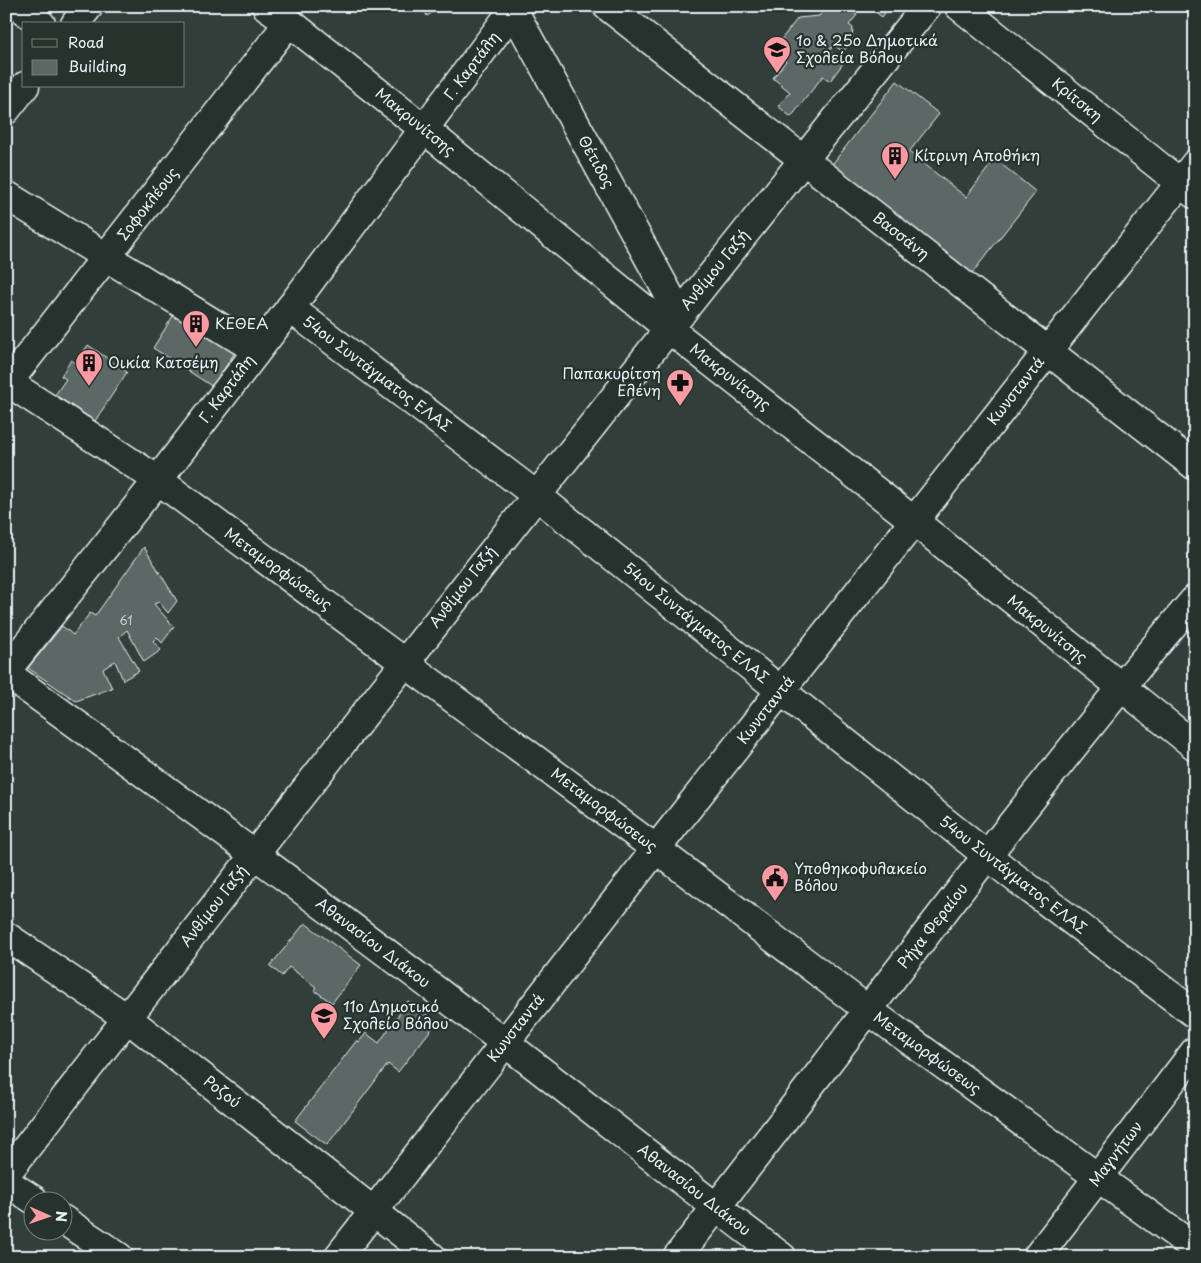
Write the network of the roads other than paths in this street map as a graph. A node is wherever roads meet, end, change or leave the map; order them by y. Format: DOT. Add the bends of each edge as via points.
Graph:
graph roads {
  1 [pos="19,6"];
  2 [pos="89,6"];
  3 [pos="266,6"];
  4 [pos="607,6"];
  5 [pos="927,6"];
  6 [pos="959,6"];
  7 [pos="514,7"];
  8 [pos="39,22"];
  9 [pos="77,22"];
  10 [pos="289,22"];
  11 [pos="23,88"];
  12 [pos="6,110"];
  13 [pos="424,129"];
  14 [pos="804,159"];
  15 [pos="1190,180"];
  16 [pos="6,195"];
  17 [pos="106,257"];
  18 [pos="290,308"];
  19 [pos="674,322"];
  20 [pos="257,350"];
  21 [pos="1048,351"];
  22 [pos="7,383"];
  23 [pos="1195,466"];
  24 [pos="158,480"];
  25 [pos="536,495"];
  26 [pos="914,521"];
  27 [pos="1195,599"];
  28 [pos="405,662"];
  29 [pos="6,672"];
  30 [pos="1120,687"];
  31 [pos="781,690"];
  32 [pos="1195,746"];
  33 [pos="656,849"];
  34 [pos="255,853"];
  35 [pos="988,856"];
  36 [pos="6,936"];
  37 [pos="868,1010"];
  38 [pos="1195,1014"];
  39 [pos="127,1018"];
  40 [pos="505,1042"];
  41 [pos="1195,1051"];
  42 [pos="6,1174"];
  43 [pos="1098,1178"];
  44 [pos="6,1182"];
  45 [pos="22,1192"];
  46 [pos="716,1208"];
  47 [pos="373,1211"];
  48 [pos="72,1226"];
  49 [pos="1195,1248"];
  50 [pos="119,1257"];
  51 [pos="338,1257"];
  52 [pos="432,1257"];
  53 [pos="677,1257"];
  54 [pos="782,1257"];
  55 [pos="1037,1257"];
  1 -- 8 [label="street"];
  2 -- 9 [label="street"];
  3 -- 10 [label="street, Μακρυνίτσης"];
  4 -- 14 [label="street, Βασσάνη"];
  5 -- 14 [label="street, Ανθίμου Γαζή"];
  6 -- 15 [label="street, Κρίτσκη"];
  7 -- 13 [label="street, Γ. Καρτάλη"];
  7 -- 19 [label="street, Θέτιδος"];
  10 -- 13 [label="street, Μακρυνίτσης"];
  10 -- 17 [label="street, Σοφοκλέους"];
  11 -- 12 [label="street"];
  13 -- 18 [label="street, Γ. Καρτάλη"];
  13 -- 19 [label="street, Μακρυνίτσης"];
  14 -- 19 [label="street, Ανθίμου Γαζή"];
  14 -- 21 [label="street, Βασσάνη"];
  15 -- 21 [label="street, Κωνσταντά"];
  16 -- 17 [label="street"];
  17 -- 20 [label="street"];
  17 -- 22 [label="street, Σοφοκλέους"];
  18 -- 20 [label="street, Γ. Καρτάλη"];
  18 -- 25 [label="street, 54ου Συντάγματος ΕΛΑΣ"];
  19 -- 25 [label="street, Ανθίμου Γαζή"];
  19 -- 26 [label="street, Μακρυνίτσης"];
  20 -- 24 [label="street, Γ. Καρτάλη"];
  21 -- 23 [label="street, Βασσάνη"];
  21 -- 26 [label="street, Κωνσταντά"];
  22 -- 24 [label="street, Μεταμορφώσεως"];
  24 -- 28 [label="street, Μεταμορφώσεως"];
  24 -- 29 [label="street, Γ. Καρτάλη"];
  25 -- 28 [label="street, Ανθίμου Γαζή"];
  25 -- 31 [label="street, 54ου Συντάγματος ΕΛΑΣ"];
  26 -- 30 [label="street, Μακρυνίτσης"];
  26 -- 31 [label="street, Κωνσταντά"];
  27 -- 30 [label="street, Ρήγα Φεραίου"];
  28 -- 33 [label="street, Μεταμορφώσεως"];
  28 -- 34 [label="street, Ανθίμου Γαζή"];
  29 -- 34 [label="street, Αθανασίου Διάκου"];
  30 -- 32 [label="street, Μακρυνίτσης"];
  30 -- 35 [label="street, Ρήγα Φεραίου"];
  31 -- 33 [label="street, Κωνσταντά"];
  31 -- 35 [label="street, 54ου Συντάγματος ΕΛΑΣ"];
  33 -- 37 [label="street, Μεταμορφώσεως"];
  33 -- 40 [label="street, Κωνσταντά"];
  34 -- 39 [label="street, Ανθίμου Γαζή"];
  34 -- 40 [label="street, Αθανασίου Διάκου"];
  35 -- 37 [label="street, Ρήγα Φεραίου"];
  35 -- 38 [label="street, 54ου Συντάγματος ΕΛΑΣ"];
  36 -- 39 [label="street, Ροζού"];
  37 -- 43 [label="street, Μεταμορφώσεως"];
  37 -- 46 [label="street, Ρήγα Φεραίου"];
  39 -- 42 [label="street, Ανθίμου Γαζή"];
  39 -- 47 [label="street, Ροζού"];
  40 -- 46 [label="street, Αθανασίου Διάκου"];
  40 -- 47 [label="street, Κωνσταντά"];
  41 -- 43 [label="street, Μαγνήτων"];
  43 -- 49 [label="street, Μεταμορφώσεως"];
  43 -- 55 [label="street, Μαγνήτων"];
  44 -- 45 [label="street"];
  46 -- 53 [label="street, Ρήγα Φεραίου"];
  46 -- 54 [label="street, Αθανασίου Διάκου"];
  47 -- 51 [label="street, Κωνσταντά"];
  47 -- 52 [label="street, Ροζού"];
  48 -- 50 [label="street"];
}
